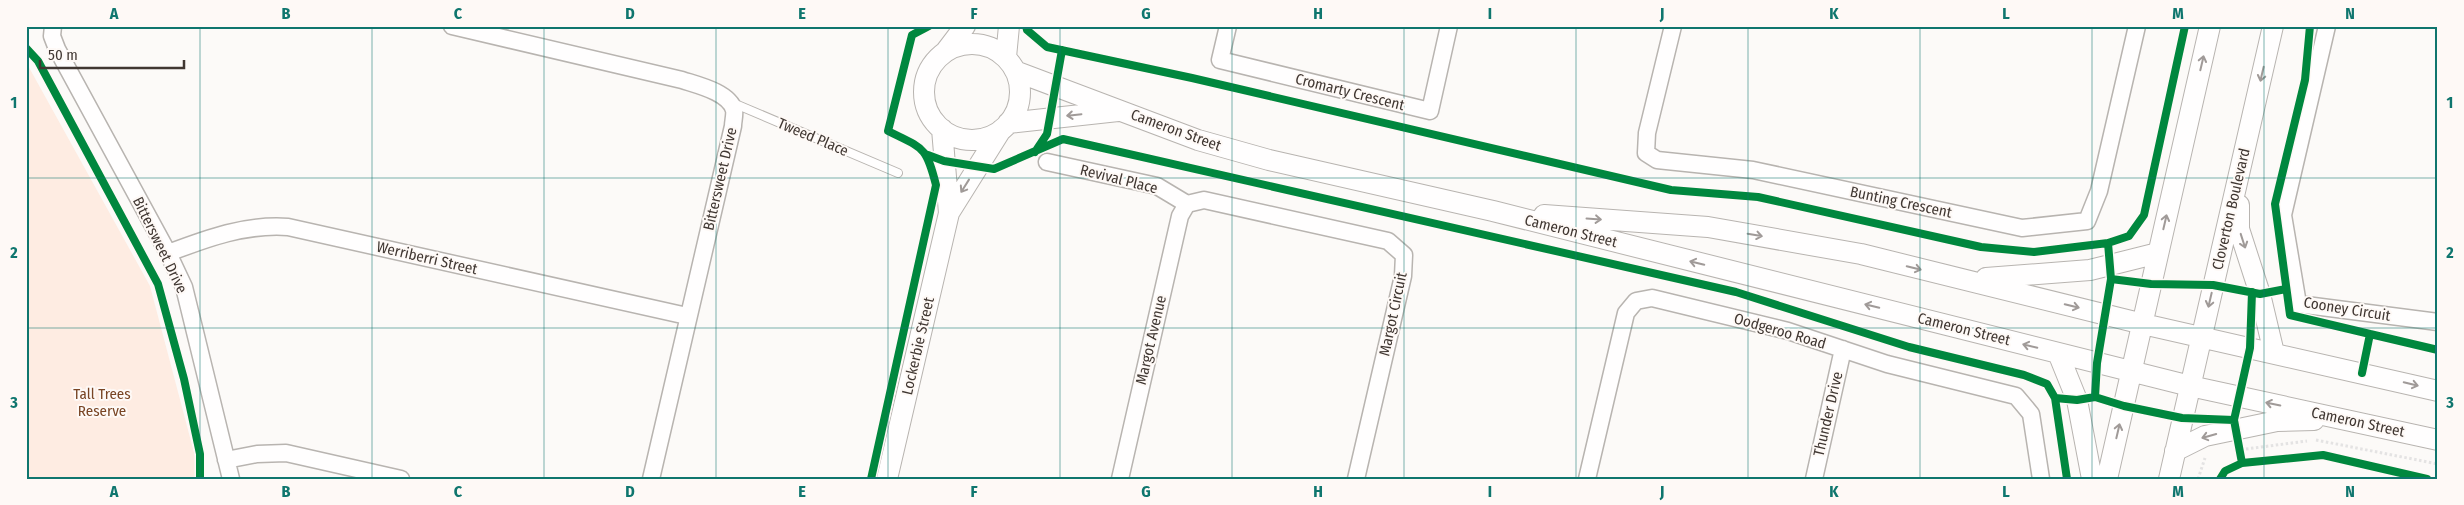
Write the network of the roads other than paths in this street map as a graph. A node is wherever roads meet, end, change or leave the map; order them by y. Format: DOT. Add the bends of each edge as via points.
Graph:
graph roads {
  1 [pos="53,26"];
  2 [pos="452,26"];
  3 [pos="965,26"];
  4 [pos="1009,26"];
  5 [pos="1228,26"];
  6 [pos="1449,26"];
  7 [pos="1672,26"];
  8 [pos="2210,26"];
  9 [pos="2273,26"];
  10 [pos="2327,26"];
  11 [pos="2134,27"];
  12 [pos="946,51"];
  13 [pos="1011,64"];
  14 [pos="729,101"];
  15 [pos="1123,110"];
  16 [pos="1004,126"];
  17 [pos="942,129"];
  18 [pos="1048,162"];
  19 [pos="898,173"];
  20 [pos="2239,176"];
  21 [pos="1187,204"];
  22 [pos="1492,211"];
  23 [pos="949,213"];
  24 [pos="168,253"];
  25 [pos="2158,253"];
  26 [pos="1961,279"];
  27 [pos="687,316"];
  28 [pos="2438,322"];
  29 [pos="2143,324"];
  30 [pos="2201,338"];
  31 [pos="1842,349"];
  32 [pos="2058,353"];
  33 [pos="2274,354"];
  34 [pos="2132,371"];
  35 [pos="2190,386"];
  36 [pos="2438,391"];
  37 [pos="2343,419"];
  38 [pos="2438,440"];
  39 [pos="2175,451"];
  40 [pos="226,460"];
  41 [pos="231,479"];
  42 [pos="401,479"];
  43 [pos="651,479"];
  44 [pos="887,479"];
  45 [pos="1120,479"];
  46 [pos="1356,479"];
  47 [pos="1587,479"];
  48 [pos="1814,479"];
  49 [pos="2041,479"];
  50 [pos="2092,479"];
  51 [pos="2107,479"];
  52 [pos="2169,479"];
  1 -- 24 [label="street, Bittersweet Drive" via="52,36 57,50"];
  2 -- 14 [label="street" via="682,80"];
  3 -- 12 [label="street"];
  4 -- 13 [label="street"];
  5 -- 6 [label="street, Cromarty Crescent" via="1220,60 1430,111"];
  7 -- 11 [label="street, Bunting Crescent" via="1647,132 1646,153 1657,160 1753,170 2022,228 2087,221 2099,191"];
  25 -- 8 [label="street, one-way"];
  9 -- 20 [label="street, Cloverton Boulevard, one-way"];
  10 -- 28 [label="street, Cooney Circuit" via="2283,215 2298,304"];
  12 -- 13 [label="street" via="959,45 976,44 992,48"];
  12 -- 17 [label="street" via="934,61 924,89 925,104 931,118"];
  13 -- 15 [label="street, Cameron Street"];
  13 -- 16 [label="street" via="1020,87 1019,103"];
  14 -- 19 [label="lane, Tweed Place"];
  14 -- 27 [label="street, Bittersweet Drive" via="734,111 733,126"];
  15 -- 16 [label="street, one-way"];
  15 -- 22 [label="street, Cameron Street" via="1198,140"];
  16 -- 17 [label="street" via="986,138 969,140"];
  16 -- 23 [label="street, one-way"];
  17 -- 23 [label="street"];
  18 -- 21 [label="street, Revival Place" via="1157,186"];
  20 -- 30 [label="street, Cloverton Boulevard, one-way"];
  20 -- 33 [label="street, one-way" via="2239,229 2260,294"];
  21 -- 45 [label="street, Margot Avenue" via="1180,216"];
  21 -- 46 [label="street, Margot Circuit" via="1204,200 1388,240 1404,255 1403,276"];
  22 -- 26 [label="street, Cameron Street, one-way" via="1708,227 1861,254"];
  32 -- 22 [label="street, Cameron Street, one-way"];
  23 -- 44 [label="street, Lockerbie Street"];
  24 -- 27 [label="street, Werriberri Street" via="245,228 288,227"];
  24 -- 40 [label="street, Bittersweet Drive" via="184,287"];
  25 -- 26 [label="street" via="2090,270"];
  25 -- 29 [label="street"];
  26 -- 29 [label="street, Cameron Street, one-way"];
  27 -- 43 [label="street, Bittersweet Drive"];
  29 -- 30 [label="street, Cameron Street"];
  29 -- 34 [label="street"];
  30 -- 33 [label="street, Cameron Street"];
  30 -- 35 [label="street, Cloverton Boulevard"];
  31 -- 47 [label="street, Oodgeroo Road" via="1788,331 1652,298 1636,301 1626,313"];
  31 -- 48 [label="street, Thunder Drive"];
  31 -- 49 [label="street, Oodgeroo Road" via="1887,364 2016,396 2031,414"];
  32 -- 34 [label="street, Cameron Street"];
  32 -- 50 [label="street" via="2077,400"];
  33 -- 36 [label="street, Cameron Street, one-way"];
  34 -- 35 [label="street, Cameron Street"];
  51 -- 34 [label="street, one-way"];
  37 -- 35 [label="street, Cameron Street, one-way"];
  35 -- 39 [label="street, Cloverton Boulevard"];
  37 -- 38 [label="street, Cameron Street"];
  37 -- 39 [label="street, one-way" via="2277,421 2206,436"];
  39 -- 52 [label="street, Cloverton Boulevard"];
  40 -- 41 [label="street, Bittersweet Drive"];
  40 -- 42 [label="street" via="286,453"];
}
